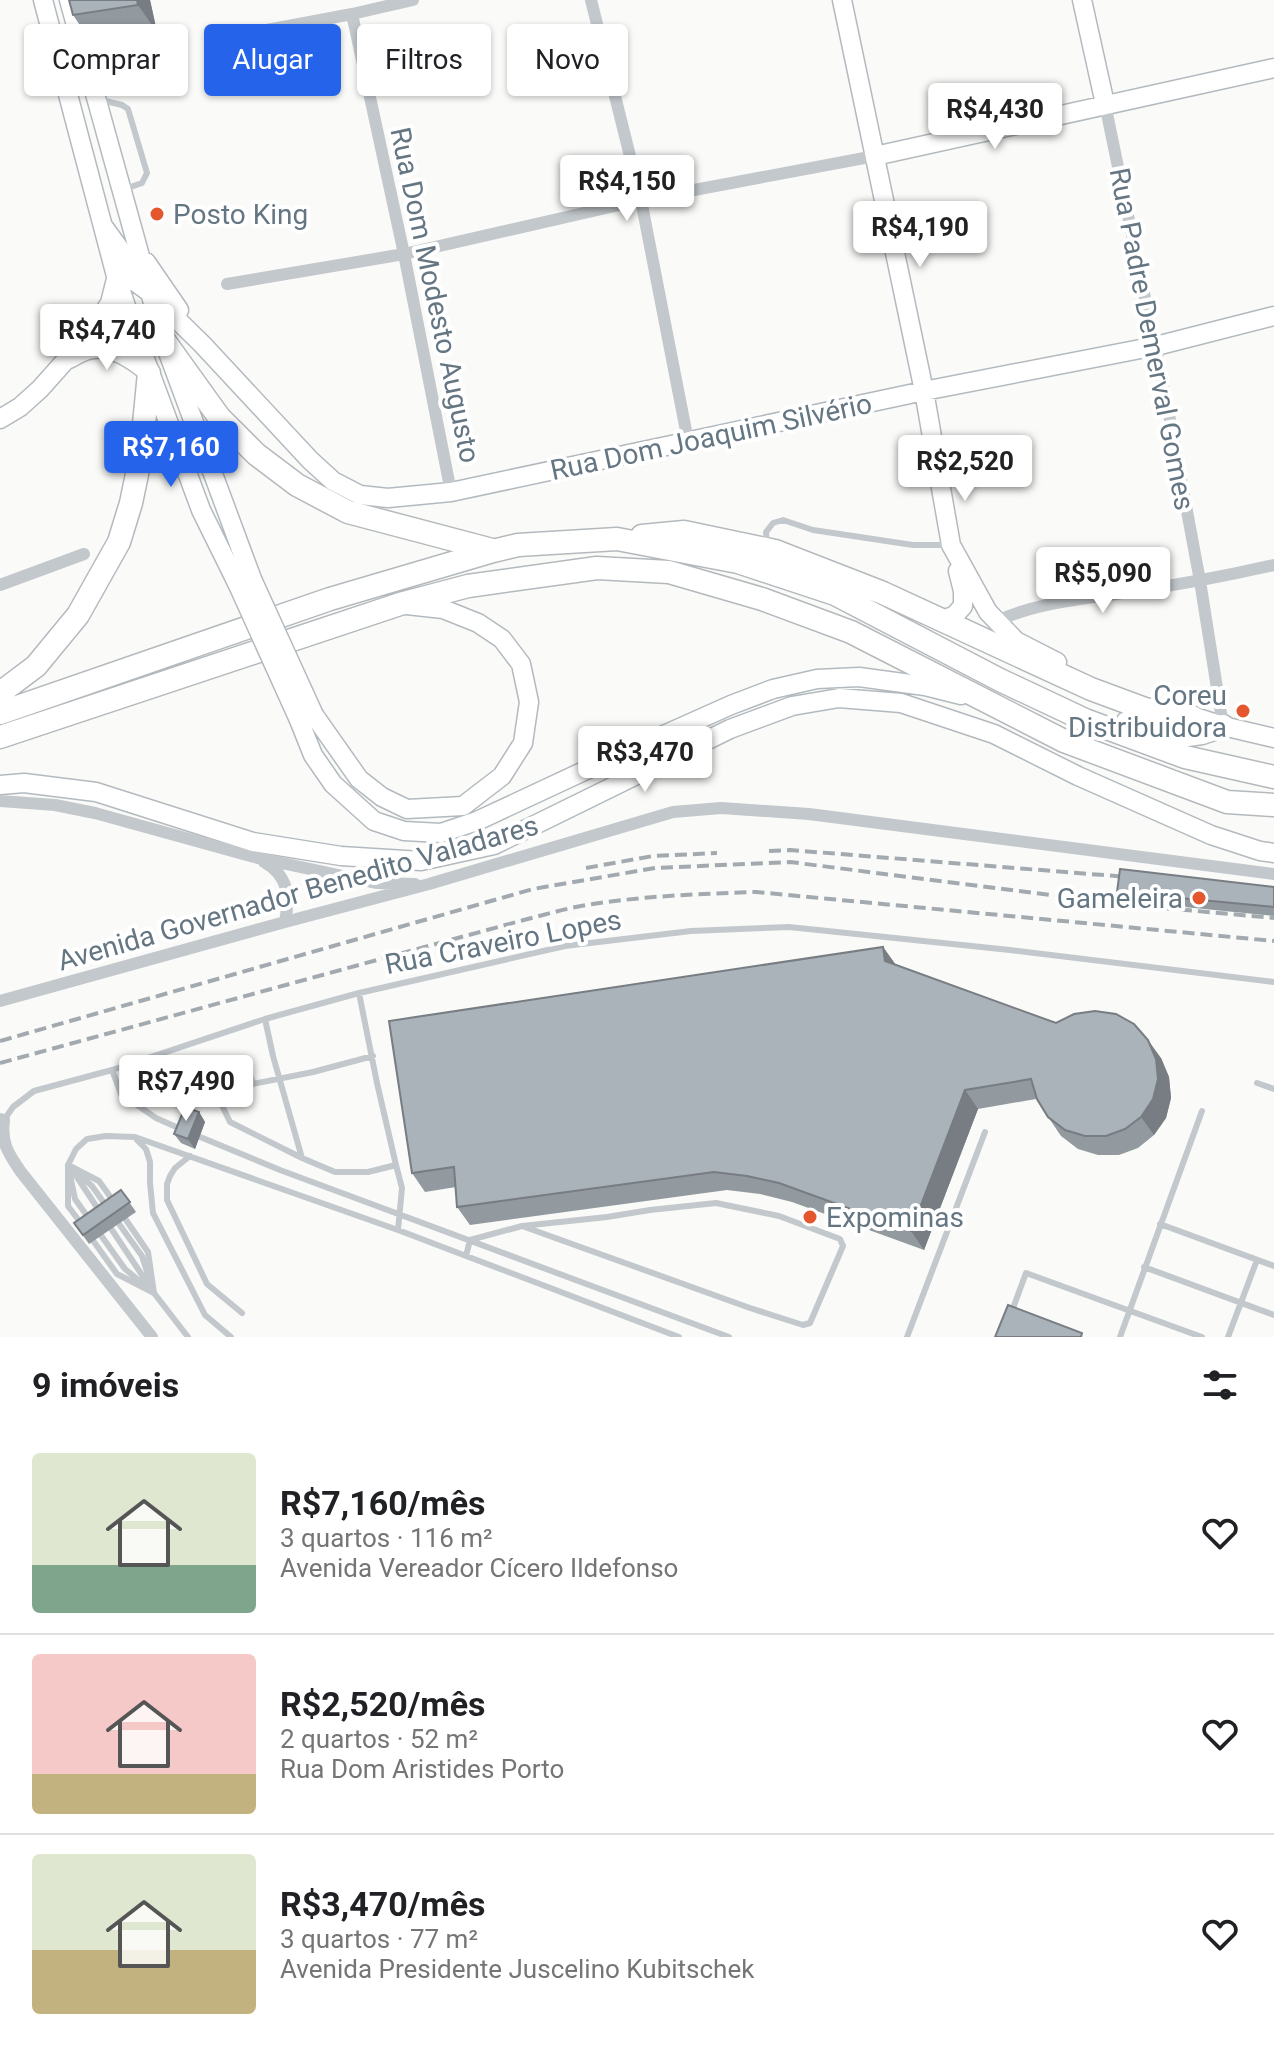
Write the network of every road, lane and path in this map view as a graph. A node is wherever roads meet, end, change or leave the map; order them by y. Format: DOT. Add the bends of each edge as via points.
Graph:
graph roads {
  1 [pos="43,0"];
  2 [pos="69,0"];
  3 [pos="413,0"];
  4 [pos="591,0"];
  5 [pos="842,0"];
  6 [pos="1082,0"];
  7 [pos="352,14"];
  8 [pos="299,24"];
  9 [pos="1274,68"];
  10 [pos="96,98"];
  11 [pos="1105,104"];
  12 [pos="875,156"];
  13 [pos="121,191"];
  14 [pos="641,200"];
  15 [pos="103,226"];
  16 [pos="138,252"];
  17 [pos="404,254"];
  18 [pos="116,276"];
  19 [pos="227,284"];
  20 [pos="149,292"];
  21 [pos="1274,316"];
  22 [pos="163,339"];
  23 [pos="203,345"];
  24 [pos="1156,346"];
  25 [pos="66,360"];
  26 [pos="149,373"];
  27 [pos="924,391"];
  28 [pos="0,419"];
  29 [pos="688,441"];
  30 [pos="451,492"];
  31 [pos="617,539"];
  32 [pos="951,545"];
  33 [pos="493,551"];
  34 [pos="775,551"];
  35 [pos="84,554"];
  36 [pos="1274,565"];
  37 [pos="1200,581"];
  38 [pos="245,582"];
  39 [pos="0,585"];
  40 [pos="883,593"];
  41 [pos="400,604"];
  42 [pos="943,620"];
  43 [pos="997,621"];
  44 [pos="1000,680"];
  45 [pos="0,693"];
  46 [pos="991,703"];
  47 [pos="0,713"];
  48 [pos="1192,717"];
  49 [pos="307,718"];
  50 [pos="1085,720"];
  51 [pos="1223,726"];
  52 [pos="0,737"];
  53 [pos="1274,738"];
  54 [pos="1274,777"];
  55 [pos="0,785"];
  56 [pos="0,801"];
  57 [pos="1227,802"];
  58 [pos="1274,805"];
  59 [pos="183,819"];
  60 [pos="1274,822"];
  61 [pos="213,846"];
  62 [pos="1274,853"];
  63 [pos="254,857"];
  64 [pos="1274,874"];
  65 [pos="429,884"];
  66 [pos="285,922"];
  67 [pos="1274,982"];
  68 [pos="359,993"];
  69 [pos="0,1001"];
  70 [pos="265,1019"];
  71 [pos="373,1056"];
  72 [pos="112,1070"];
  73 [pos="279,1078"];
  74 [pos="1257,1083"];
  75 [pos="253,1084"];
  76 [pos="1274,1089"];
  77 [pos="216,1093"];
  78 [pos="1202,1111"];
  79 [pos="2,1119"];
  80 [pos="985,1132"];
  81 [pos="135,1137"];
  82 [pos="190,1156"];
  83 [pos="302,1158"];
  84 [pos="68,1165"];
  85 [pos="396,1165"];
  86 [pos="400,1215"];
  87 [pos="1160,1224"];
  88 [pos="522,1226"];
  89 [pos="398,1230"];
  90 [pos="470,1240"];
  91 [pos="466,1256"];
  92 [pos="1257,1260"];
  93 [pos="1274,1266"];
  94 [pos="1144,1267"];
  95 [pos="154,1293"];
  96 [pos="1241,1303"];
  97 [pos="1129,1311"];
  98 [pos="242,1313"];
  99 [pos="1274,1315"];
  100 [pos="1007,1324"];
  101 [pos="152,1337"];
  102 [pos="188,1337"];
  103 [pos="231,1337"];
  104 [pos="679,1337"];
  105 [pos="728,1337"];
  106 [pos="907,1337"];
  107 [pos="1120,1337"];
  108 [pos="1202,1337"];
  109 [pos="1228,1337"];
  1 -- 15 [label="main road"];
  2 -- 10 [label="main road"];
  3 -- 7 [label="street"];
  4 -- 14 [label="street"];
  5 -- 12 [label="main road"];
  6 -- 11 [label="main road, Rua Padre Demerval Gomes"];
  7 -- 8 [label="street"];
  7 -- 17 [label="street, Rua Dom Modesto Augusto"];
  9 -- 11 [label="main road"];
  10 -- 13 [label="main road"];
  10 -- 13 [label="lane" via="128,109 147,173 142,183"];
  11 -- 12 [label="main road"];
  11 -- 24 [label="street, Rua Padre Demerval Gomes"];
  12 -- 14 [label="street"];
  12 -- 27 [label="main road"];
  13 -- 16 [label="main road"];
  14 -- 17 [label="street"];
  14 -- 29 [label="street"];
  15 -- 18 [label="main road"];
  15 -- 20 [label="main road" via="134,281"];
  16 -- 20 [label="main road"];
  16 -- 23 [label="main road, Rua Dom Joaquim Silvério"];
  17 -- 19 [label="street"];
  17 -- 30 [label="street, Rua Dom Modesto Augusto"];
  18 -- 25 [label="main road" via="103,316"];
  18 -- 26 [label="main road"];
  20 -- 22 [label="main road"];
  20 -- 23 [label="main road, Rua Dom Joaquim Silvério"];
  21 -- 24 [label="main road, Rua Dom Joaquim Silvério"];
  22 -- 33 [label="highway" via="219,417 297,485 348,512"];
  22 -- 38 [label="main road"];
  23 -- 30 [label="main road, Rua Dom Joaquim Silvério" via="333,481 360,495 388,498"];
  24 -- 27 [label="main road, Rua Dom Joaquim Silvério"];
  24 -- 37 [label="street, Rua Padre Demerval Gomes"];
  25 -- 26 [label="main road" via="89,350 106,350"];
  25 -- 28 [label="main road" via="20,407"];
  26 -- 38 [label="main road" via="201,510"];
  26 -- 45 [label="highway" via="141,455 119,542 78,615 36,666"];
  27 -- 29 [label="main road, Rua Dom Joaquim Silvério"];
  27 -- 32 [label="main road"];
  29 -- 30 [label="main road, Rua Dom Joaquim Silvério"];
  31 -- 33 [label="highway"];
  31 -- 34 [label="highway" via="684,532"];
  31 -- 44 [label="highway" via="738,562 835,594"];
  32 -- 34 [label="lane" via="860,538 783,520 766,532 766,542"];
  32 -- 42 [label="main road" via="963,606"];
  32 -- 43 [label="main road"];
  33 -- 47 [label="highway" via="330,599"];
  34 -- 40 [label="highway"];
  35 -- 39 [label="street"];
  36 -- 37 [label="street"];
  37 -- 43 [label="street" via="1044,605"];
  37 -- 51 [label="street, Rua Padre Demerval Gomes"];
  38 -- 49 [label="main road, bridge"];
  40 -- 42 [label="highway"];
  40 -- 44 [label="highway"];
  41 -- 46 [label="highway" via="468,586 597,568 669,572 851,632"];
  41 -- 49 [label="main road" via="443,609 478,623 502,639 521,664 529,702 523,743 502,776 463,806 407,809 359,779"];
  41 -- 52 [label="highway"];
  42 -- 48 [label="highway" via="1091,689 1145,709"];
  43 -- 48 [label="main road" via="1016,641 1081,675"];
  44 -- 50 [label="highway"];
  46 -- 49 [label="main road" via="859,677 773,689 441,833 404,831 374,821 333,784 313,755"];
  46 -- 57 [label="highway" via="1064,741"];
  48 -- 51 [label="main road"];
  50 -- 51 [label="highway" via="1117,721 1180,736"];
  50 -- 54 [label="highway" via="1185,757"];
  51 -- 53 [label="main road"];
  55 -- 59 [label="main road" via="96,792"];
  56 -- 61 [label="street" via="95,813"];
  57 -- 58 [label="highway"];
  57 -- 60 [label="highway"];
  59 -- 61 [label="street"];
  59 -- 62 [label="main road" via="253,842 341,856 421,861 494,845 730,729 792,706 839,698 901,703 994,734 1211,835"];
  61 -- 63 [label="street"];
  63 -- 65 [label="street" via="376,883"];
  63 -- 66 [label="street" via="272,867 284,883 289,902"];
  64 -- 65 [label="street, Avenida Governador Benedito Valadares" via="809,814 721,808 673,812"];
  65 -- 66 [label="street, Avenida Governador Benedito Valadares"];
  66 -- 69 [label="street, Avenida Governador Benedito Valadares"];
  67 -- 68 [label="lane, Rua Craveiro Lopes" via="789,927 691,931 565,946"];
  68 -- 70 [label="lane, Rua Craveiro Lopes"];
  68 -- 71 [label="lane"];
  70 -- 72 [label="lane, Rua Craveiro Lopes"];
  70 -- 73 [label="lane"];
  71 -- 73 [label="lane"];
  71 -- 85 [label="lane"];
  72 -- 79 [label="lane, Rua Craveiro Lopes" via="34,1091"];
  72 -- 86 [label="lane" via="121,1094 156,1118"];
  73 -- 75 [label="lane"];
  73 -- 83 [label="lane"];
  74 -- 76 [label="lane"];
  75 -- 77 [label="lane"];
  75 -- 77 [label="lane" via="243,1059 165,1080 160,1086 160,1097 172,1105"];
  77 -- 83 [label="lane" via="230,1122"];
  78 -- 87 [label="lane"];
  79 -- 101 [label="street" via="8,1153 21,1172"];
  80 -- 106 [label="lane"];
  81 -- 82 [label="lane"];
  81 -- 84 [label="lane" via="87,1139"];
  81 -- 103 [label="lane" via="150,1162 153,1213 205,1315"];
  82 -- 89 [label="lane"];
  82 -- 98 [label="lane" via="170,1176 167,1200 207,1284"];
  83 -- 85 [label="lane" via="335,1172"];
  84 -- 95 [label="lane"];
  84 -- 95 [label="lane" via="99,1181 148,1252"];
  84 -- 95 [label="lane" via="68,1206 117,1274"];
  85 -- 86 [label="lane" via="402,1188"];
  86 -- 89 [label="lane"];
  86 -- 90 [label="lane"];
  87 -- 92 [label="lane"];
  87 -- 94 [label="lane"];
  88 -- 88 [label="lane" via="716,1203 779,1216 840,1239 843,1246 810,1323 803,1325"];
  88 -- 90 [label="lane"];
  89 -- 91 [label="lane"];
  90 -- 91 [label="lane"];
  90 -- 105 [label="lane"];
  91 -- 104 [label="lane"];
  92 -- 93 [label="lane"];
  92 -- 96 [label="lane"];
  94 -- 96 [label="lane"];
  94 -- 97 [label="lane"];
  95 -- 102 [label="lane"];
  96 -- 99 [label="lane"];
  96 -- 109 [label="lane"];
  97 -- 100 [label="lane" via="1026,1273"];
  97 -- 107 [label="lane"];
  97 -- 108 [label="lane"];
}
